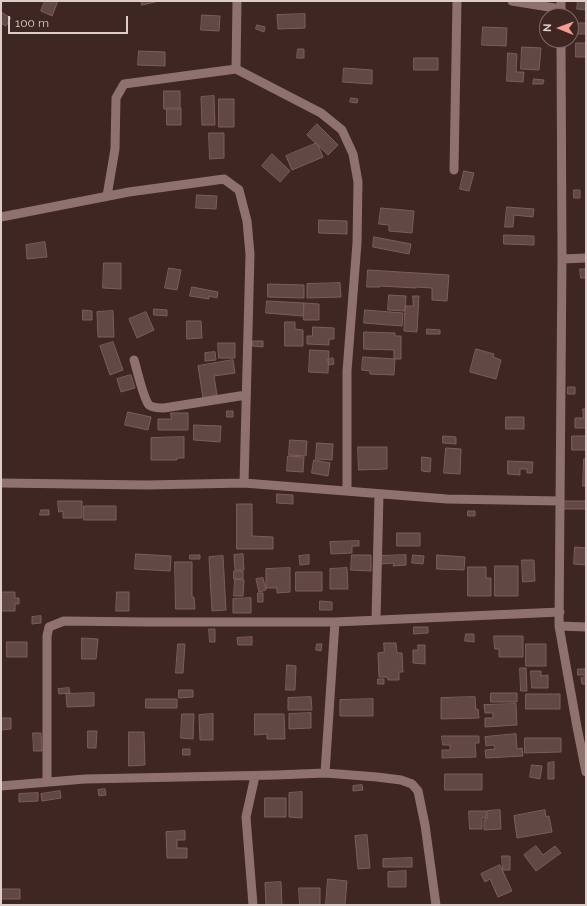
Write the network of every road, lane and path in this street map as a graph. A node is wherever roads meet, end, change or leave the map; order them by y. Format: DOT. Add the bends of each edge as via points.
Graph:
graph roads {
  1 [pos="237,1"];
  2 [pos="457,1"];
  3 [pos="512,1"];
  4 [pos="561,8"];
  5 [pos="561,48"];
  6 [pos="236,69"];
  7 [pos="454,170"];
  8 [pos="107,196"];
  9 [pos="1,217"];
  10 [pos="586,258"];
  11 [pos="562,259"];
  12 [pos="134,360"];
  13 [pos="246,395"];
  14 [pos="1,483"];
  15 [pos="244,483"];
  16 [pos="347,491"];
  17 [pos="379,494"];
  18 [pos="560,501"];
  19 [pos="560,612"];
  20 [pos="376,620"];
  21 [pos="335,622"];
  22 [pos="559,626"];
  23 [pos="586,627"];
  24 [pos="581,727"];
  25 [pos="586,772"];
  26 [pos="325,773"];
  27 [pos="255,776"];
  28 [pos="47,782"];
  29 [pos="1,786"];
  30 [pos="253,905"];
  31 [pos="436,905"];
  1 -- 6 [label="street"];
  2 -- 7 [label="street"];
  3 -- 4 [label="street"];
  5 -- 11 [label="street"];
  6 -- 8 [label="street" via="124,84 116,98 116,149"];
  6 -- 16 [label="street" via="321,113 342,130 353,154 358,182 357,243 347,372"];
  8 -- 9 [label="street"];
  8 -- 13 [label="street" via="224,179 239,190 247,221 250,254"];
  10 -- 11 [label="street"];
  11 -- 18 [label="street"];
  12 -- 13 [label="street" via="145,399 154,407 164,408"];
  13 -- 15 [label="street"];
  14 -- 15 [label="street"];
  15 -- 16 [label="street"];
  16 -- 17 [label="street"];
  17 -- 18 [label="street" via="447,499"];
  17 -- 20 [label="street"];
  18 -- 19 [label="street"];
  19 -- 20 [label="street"];
  19 -- 22 [label="street"];
  20 -- 21 [label="street"];
  21 -- 26 [label="street"];
  21 -- 28 [label="street" via="64,620 49,627"];
  22 -- 23 [label="street"];
  22 -- 24 [label="street"];
  24 -- 25 [label="street"];
  26 -- 27 [label="street"];
  26 -- 31 [label="street" via="377,776 412,784 418,792 425,825"];
  27 -- 28 [label="street"];
  27 -- 30 [label="street" via="246,817"];
  28 -- 29 [label="street"];
}
